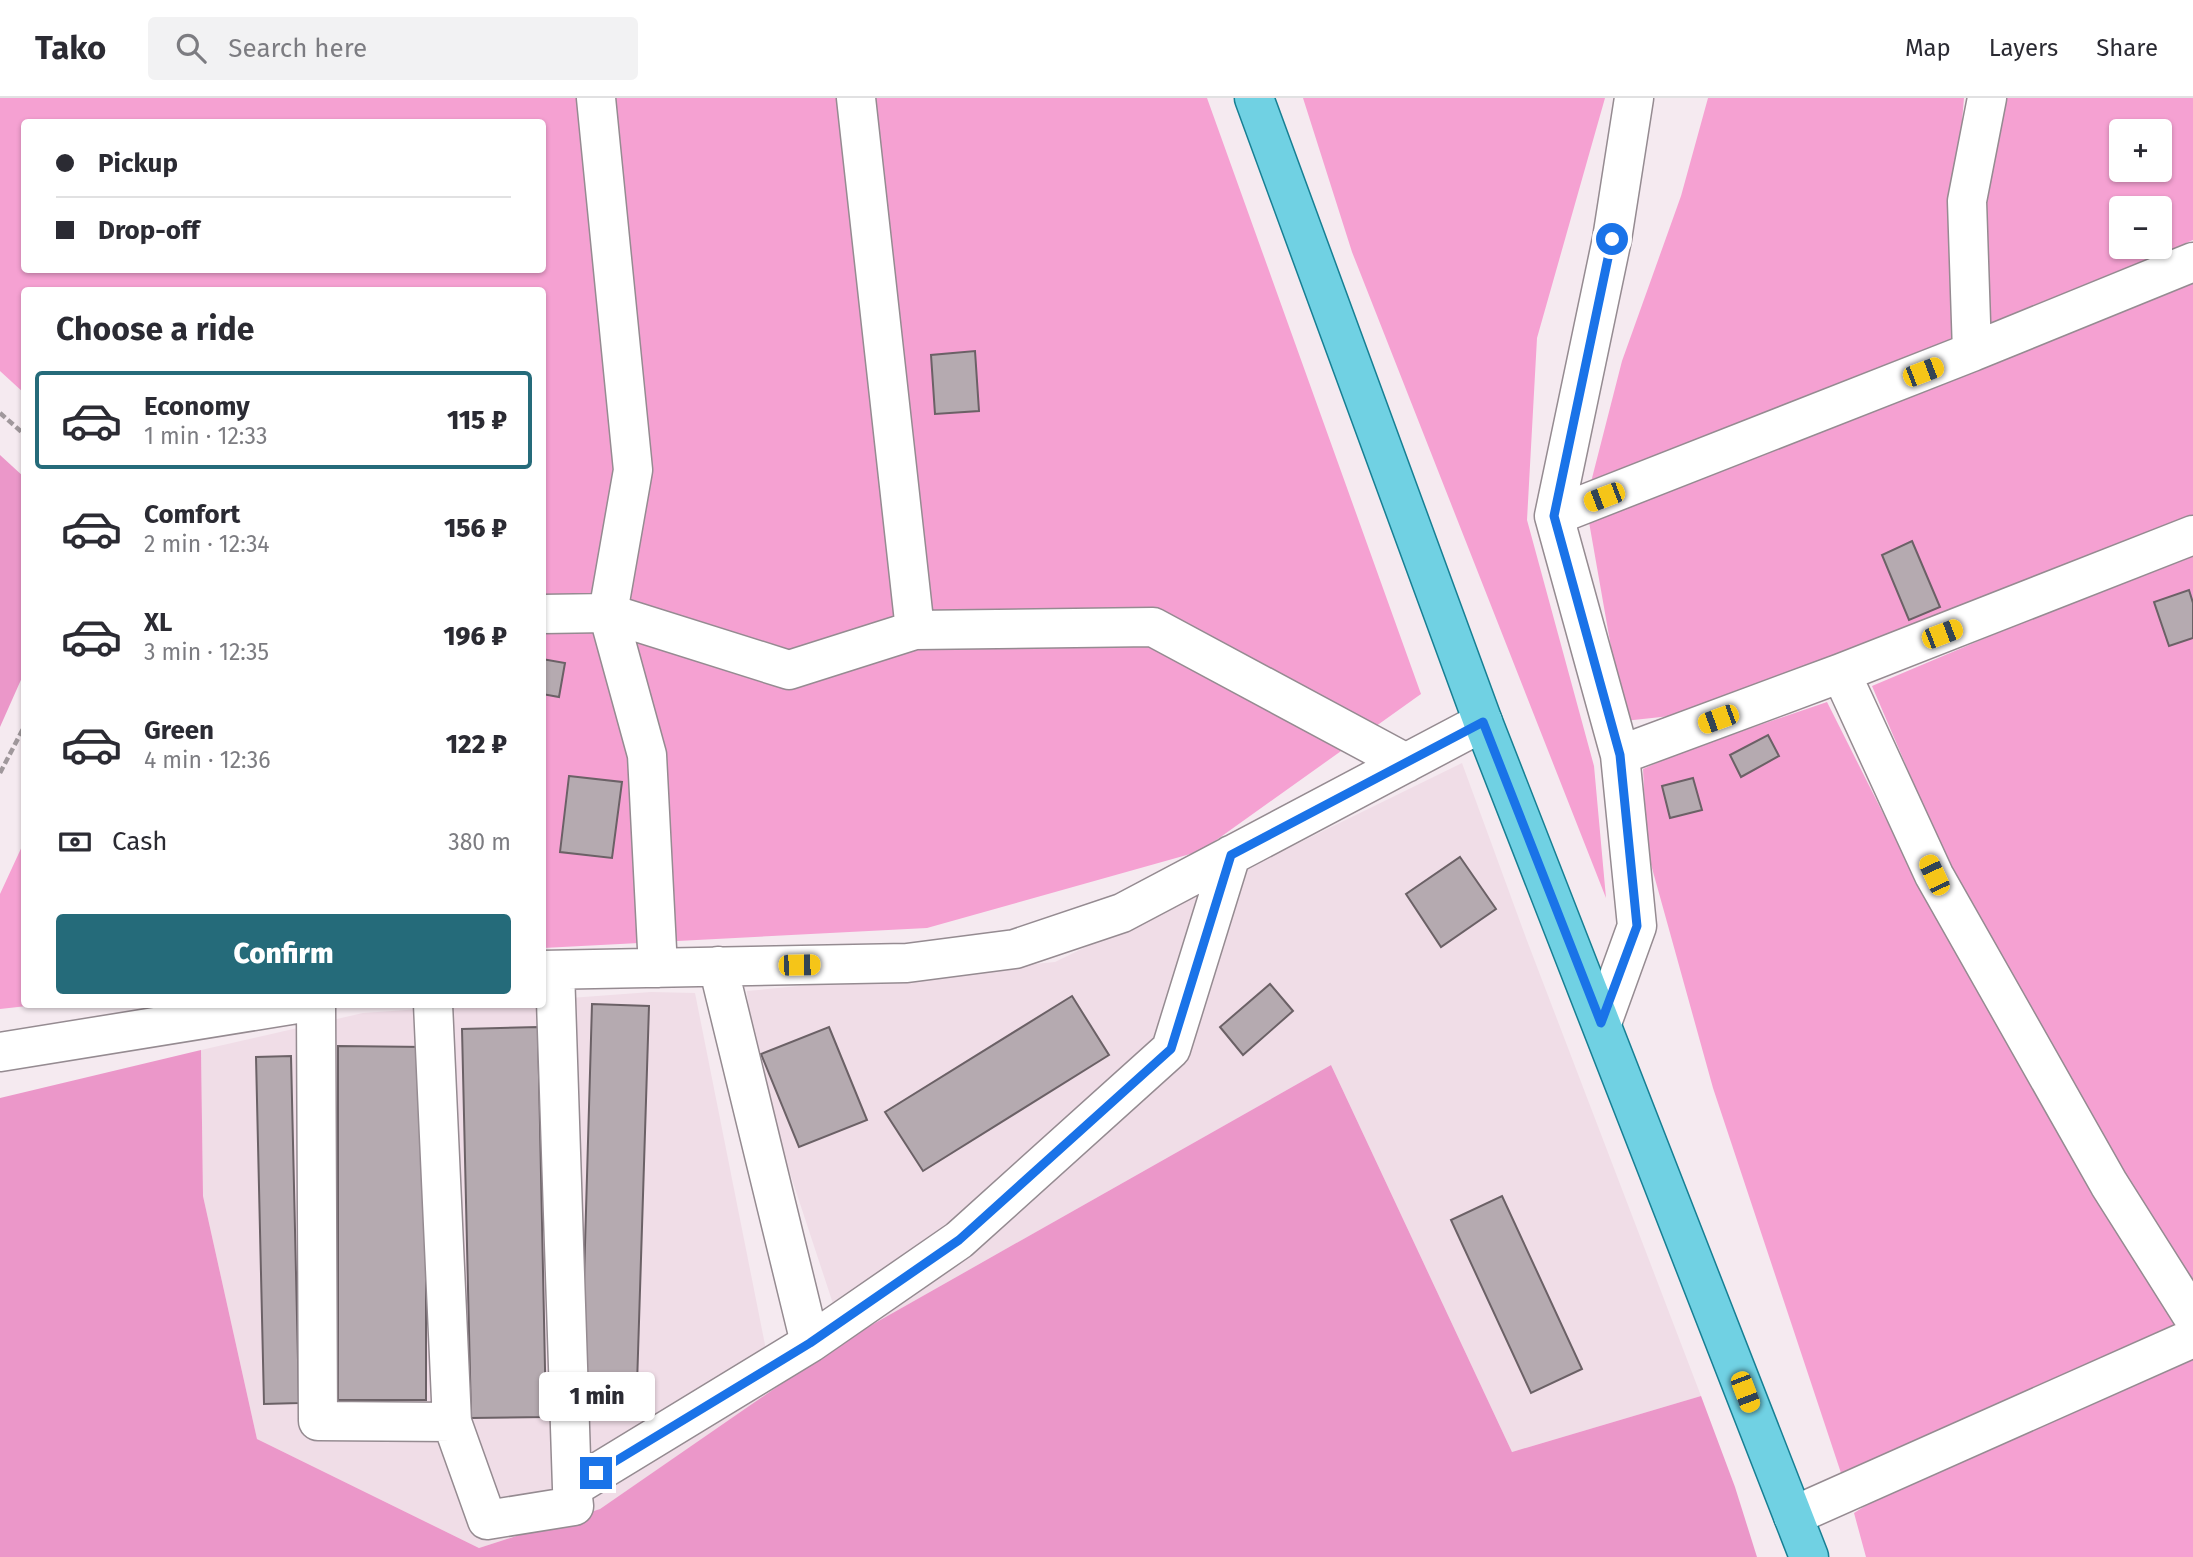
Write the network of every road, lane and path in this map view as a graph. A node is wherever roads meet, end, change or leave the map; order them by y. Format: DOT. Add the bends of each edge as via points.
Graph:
graph roads {
  1 [pos="596,98"];
  2 [pos="856,98"];
  3 [pos="1254,98"];
  4 [pos="1634,98"];
  5 [pos="1987,98"];
  6 [pos="2193,262"];
  7 [pos="1972,352"];
  8 [pos="0,413"];
  9 [pos="21,432"];
  10 [pos="1554,516"];
  11 [pos="2193,535"];
  12 [pos="608,613"];
  13 [pos="546,614"];
  14 [pos="915,630"];
  15 [pos="1841,673"];
  16 [pos="1483,722"];
  17 [pos="21,733"];
  18 [pos="1620,755"];
  19 [pos="1406,763"];
  20 [pos="0,773"];
  21 [pos="1231,855"];
  22 [pos="718,967"];
  23 [pos="658,968"];
  24 [pos="549,970"];
  25 [pos="272,1008"];
  26 [pos="316,1008"];
  27 [pos="433,1008"];
  28 [pos="1601,1023"];
  29 [pos="0,1052"];
  30 [pos="2193,1317"];
  31 [pos="2193,1338"];
  32 [pos="810,1343"];
  33 [pos="452,1422"];
  34 [pos="572,1488"];
  35 [pos="1793,1516"];
  36 [pos="1809,1557"];
  1 -- 12 [label="street" via="633,470"];
  2 -- 14 [label="street"];
  3 -- 16 [label="main road"];
  4 -- 10 [label="street" via="1612,239"];
  5 -- 7 [label="street" via="1967,201"];
  6 -- 7 [label="street"];
  7 -- 10 [label="street"];
  8 -- 9 [label="path"];
  10 -- 18 [label="street"];
  11 -- 15 [label="street"];
  12 -- 13 [label="street"];
  12 -- 14 [label="street" via="789,670"];
  12 -- 23 [label="street" via="647,755"];
  14 -- 19 [label="street" via="1153,627"];
  15 -- 18 [label="street"];
  15 -- 30 [label="street" via="1934,875 2109,1184"];
  16 -- 19 [label="street"];
  16 -- 28 [label="main road"];
  17 -- 20 [label="path"];
  18 -- 28 [label="street" via="1637,926"];
  19 -- 21 [label="street"];
  21 -- 22 [label="street" via="1122,913 1016,949 907,963"];
  21 -- 32 [label="street" via="1171,1049 959,1240"];
  22 -- 23 [label="street"];
  22 -- 32 [label="street"];
  23 -- 24 [label="street"];
  24 -- 34 [label="street"];
  25 -- 29 [label="street"];
  26 -- 33 [label="street" via="318,1421"];
  27 -- 33 [label="street"];
  28 -- 35 [label="main road"];
  31 -- 35 [label="street"];
  32 -- 34 [label="street"];
  33 -- 34 [label="street" via="487,1520 574,1506"];
  35 -- 36 [label="main road"];
}
